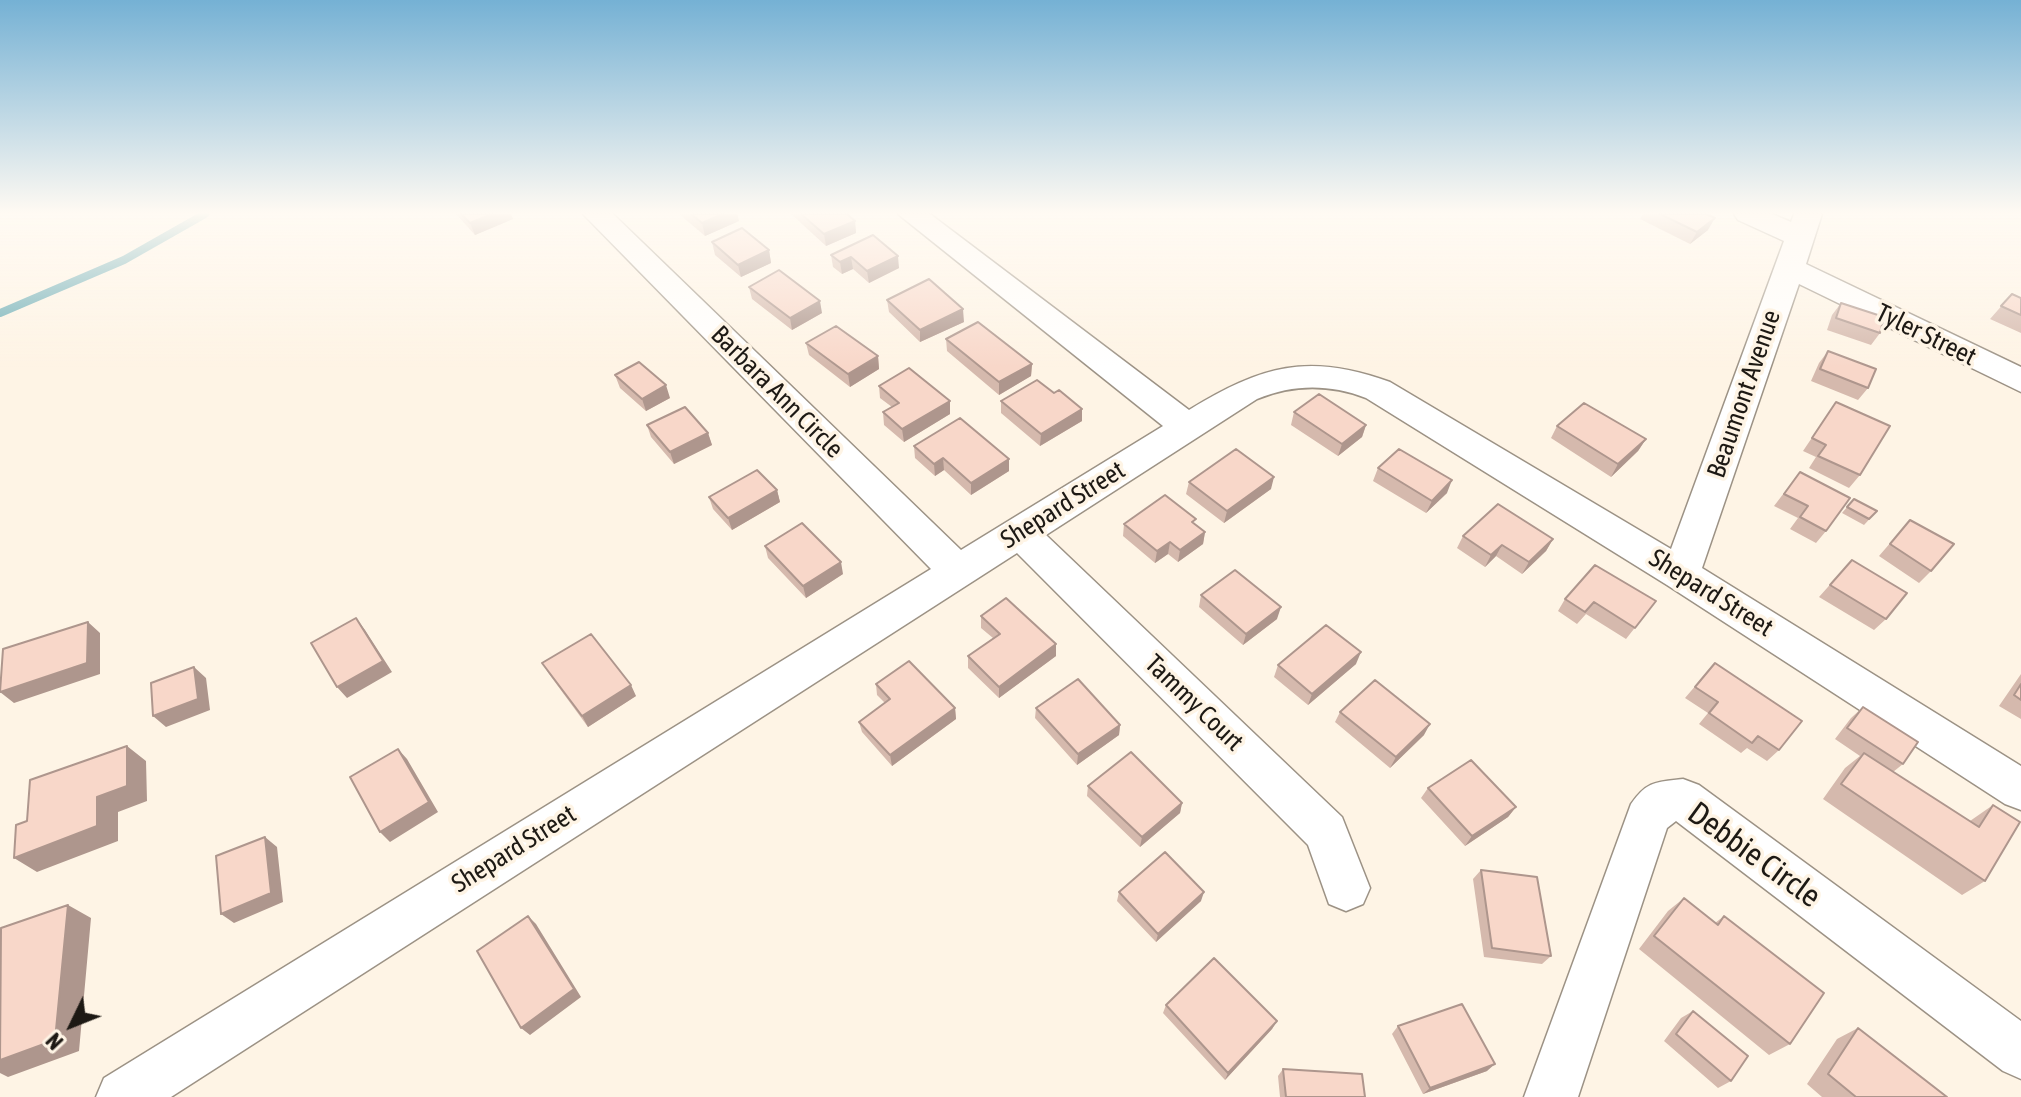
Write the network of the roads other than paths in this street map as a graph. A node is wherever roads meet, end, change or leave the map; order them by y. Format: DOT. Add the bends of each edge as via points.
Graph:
graph roads {
  1 [pos="649,265"];
  2 [pos="978,265"];
  3 [pos="1789,265"];
  4 [pos="1838,265"];
  5 [pos="2021,381"];
  6 [pos="1187,427"];
  7 [pos="1020,533"];
  8 [pos="957,570"];
  9 [pos="1681,574"];
  10 [pos="2021,790"];
  11 [pos="1346,888"];
  12 [pos="2021,1053"];
  13 [pos="123,1097"];
  14 [pos="1551,1097"];
  1 -- 8 [label="street, Barbara Ann Circle"];
  2 -- 6 [label="street"];
  3 -- 9 [label="street, Beaumont Avenue"];
  4 -- 5 [label="street, Tyler Street"];
  6 -- 7 [label="street, Shepard Street"];
  6 -- 9 [label="street, Shepard Street" via="1272,378 1351,379 1454,434"];
  7 -- 8 [label="street, Shepard Street"];
  7 -- 11 [label="street, Tammy Court" via="1326,832"];
  8 -- 13 [label="street, Shepard Street"];
  9 -- 10 [label="street, Shepard Street"];
  12 -- 14 [label="street, Debbie Circle" via="1683,800 1658,802 1647,819"];
}
